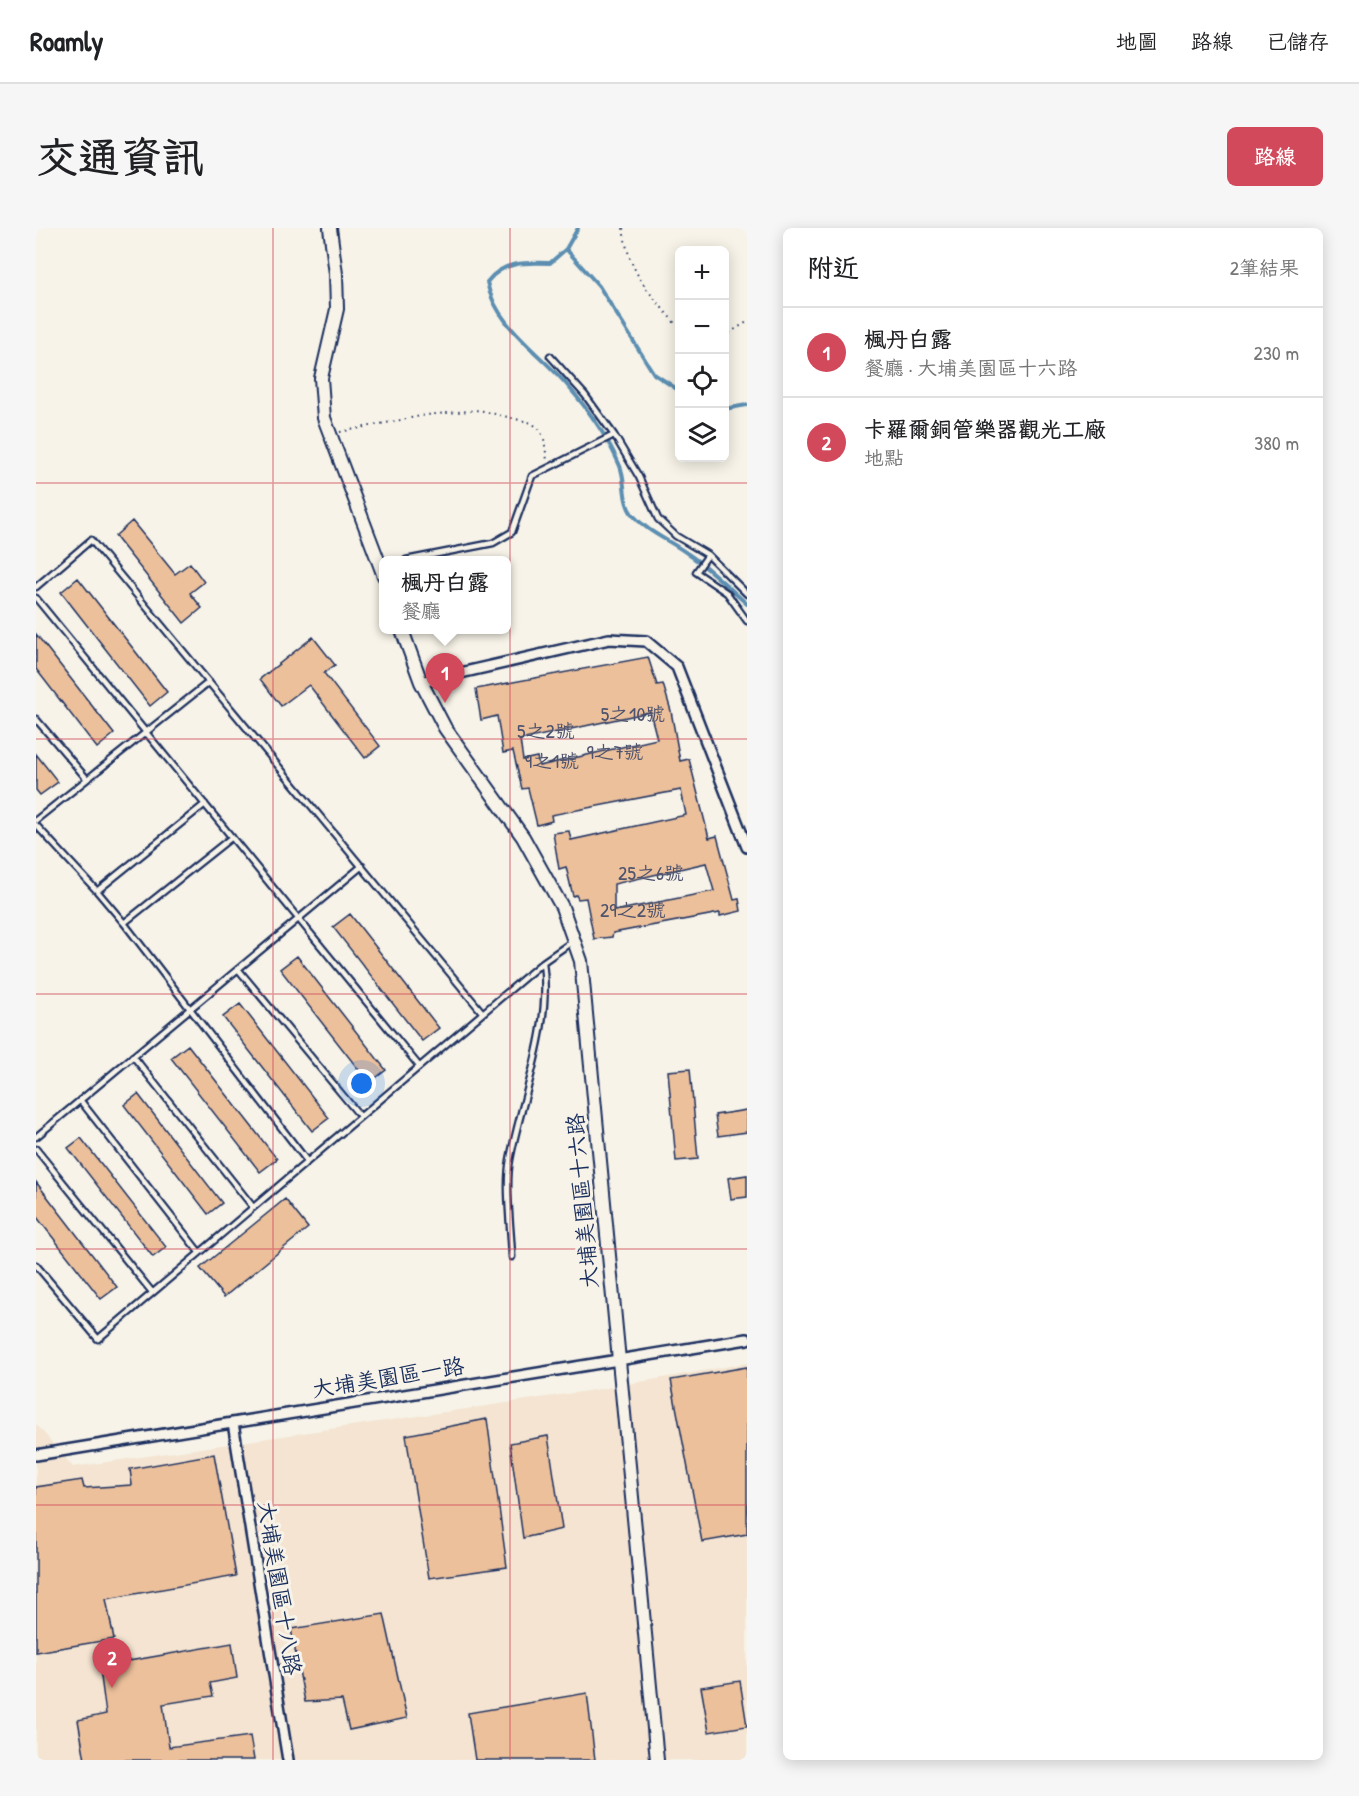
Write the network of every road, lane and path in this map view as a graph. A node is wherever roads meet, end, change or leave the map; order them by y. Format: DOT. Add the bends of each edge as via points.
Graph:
graph roads {
  1 [pos="330,228"];
  2 [pos="623,228"];
  3 [pos="747,321"];
  4 [pos="675,322"];
  5 [pos="729,333"];
  6 [pos="550,356"];
  7 [pos="332,434"];
  8 [pos="614,435"];
  9 [pos="550,468"];
  10 [pos="708,555"];
  11 [pos="430,556"];
  12 [pos="379,561"];
  13 [pos="36,587"];
  14 [pos="747,594"];
  15 [pos="36,598"];
  16 [pos="747,621"];
  17 [pos="403,634"];
  18 [pos="209,682"];
  19 [pos="421,682"];
  20 [pos="36,719"];
  21 [pos="146,732"];
  22 [pos="87,779"];
  23 [pos="205,804"];
  24 [pos="36,820"];
  25 [pos="36,825"];
  26 [pos="231,837"];
  27 [pos="747,847"];
  28 [pos="362,866"];
  29 [pos="97,891"];
  30 [pos="299,919"];
  31 [pos="124,923"];
  32 [pos="575,939"];
  33 [pos="543,962"];
  34 [pos="238,969"];
  35 [pos="189,1010"];
  36 [pos="482,1012"];
  37 [pos="133,1056"];
  38 [pos="419,1066"];
  39 [pos="80,1100"];
  40 [pos="360,1116"];
  41 [pos="36,1137"];
  42 [pos="36,1149"];
  43 [pos="307,1161"];
  44 [pos="253,1207"];
  45 [pos="200,1252"];
  46 [pos="512,1257"];
  47 [pos="36,1265"];
  48 [pos="152,1292"];
  49 [pos="747,1339"];
  50 [pos="617,1359"];
  51 [pos="233,1423"];
  52 [pos="36,1455"];
  53 [pos="288,1760"];
  54 [pos="657,1760"];
  1 -- 7 [label="street" via="337,309 321,378 324,418"];
  2 -- 4 [label="path" via="627,255 639,278"];
  3 -- 5 [label="path"];
  6 -- 8 [label="lane"];
  7 -- 9 [label="path" via="426,415 479,410 532,423 544,439"];
  7 -- 12 [label="street"];
  8 -- 9 [label="lane"];
  8 -- 10 [label="lane" via="658,519 676,536"];
  9 -- 11 [label="lane" via="532,476 512,532 493,543"];
  10 -- 14 [label="lane"];
  10 -- 16 [label="lane" via="696,572 727,593"];
  13 -- 18 [label="lane" via="91,540"];
  15 -- 21 [label="lane"];
  17 -- 19 [label="street, 大埔美園區十六路"];
  18 -- 21 [label="lane"];
  18 -- 28 [label="lane"];
  19 -- 27 [label="street" via="609,639 646,640 677,667"];
  19 -- 32 [label="street, 大埔美園區十六路" via="445,728 523,837"];
  20 -- 22 [label="lane"];
  21 -- 22 [label="lane"];
  21 -- 23 [label="lane"];
  22 -- 24 [label="lane"];
  23 -- 26 [label="lane"];
  23 -- 29 [label="lane"];
  25 -- 29 [label="lane"];
  26 -- 30 [label="lane"];
  26 -- 31 [label="lane"];
  28 -- 30 [label="lane"];
  28 -- 36 [label="lane"];
  29 -- 31 [label="lane"];
  30 -- 34 [label="lane"];
  30 -- 38 [label="lane"];
  31 -- 35 [label="lane"];
  32 -- 33 [label="lane"];
  32 -- 50 [label="street, 大埔美園區十六路" via="582,973"];
  33 -- 36 [label="lane"];
  33 -- 46 [label="lane" via="546,982 542,1027 509,1163"];
  34 -- 35 [label="lane"];
  34 -- 40 [label="lane"];
  35 -- 37 [label="lane"];
  35 -- 43 [label="lane"];
  36 -- 38 [label="lane"];
  37 -- 39 [label="lane"];
  37 -- 44 [label="lane"];
  38 -- 40 [label="lane"];
  39 -- 41 [label="lane"];
  39 -- 45 [label="lane"];
  40 -- 43 [label="lane"];
  42 -- 48 [label="lane"];
  43 -- 44 [label="lane"];
  44 -- 45 [label="lane"];
  45 -- 48 [label="lane"];
  47 -- 48 [label="lane" via="98,1339"];
  49 -- 50 [label="street, 大埔美園區一路"];
  50 -- 51 [label="street, 大埔美園區一路"];
  50 -- 54 [label="street, 大埔美園區十六路"];
  51 -- 52 [label="street, 大埔美園區一路"];
  51 -- 53 [label="street, 大埔美園區十八路"];
}
